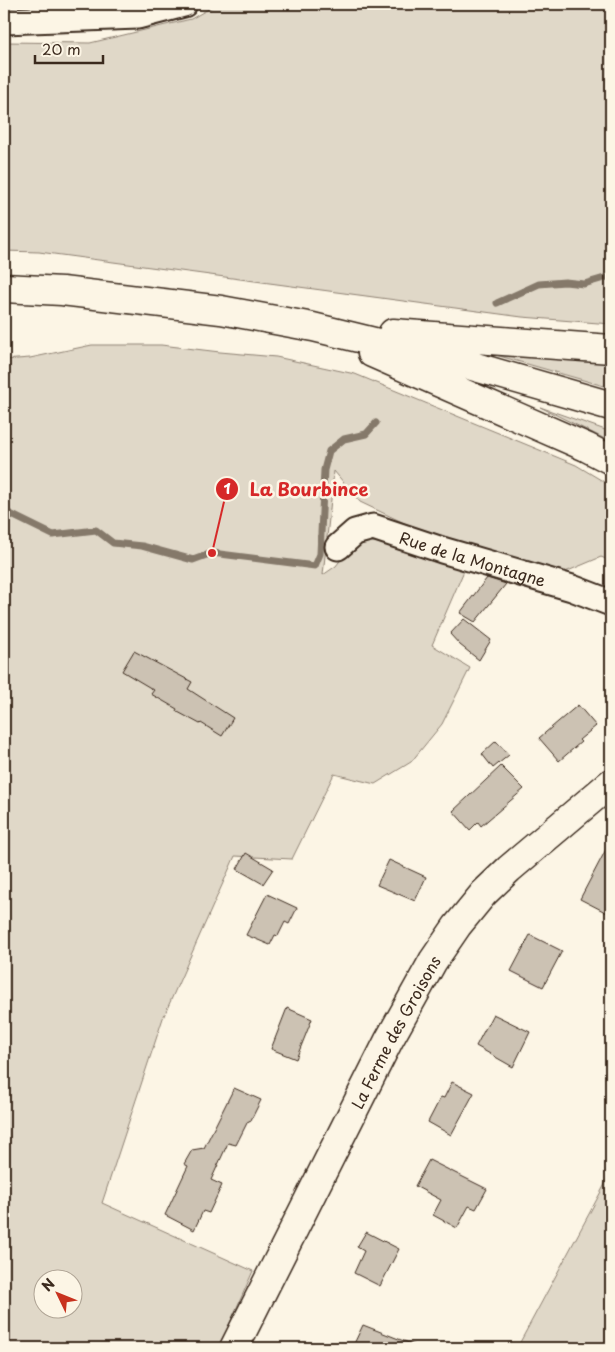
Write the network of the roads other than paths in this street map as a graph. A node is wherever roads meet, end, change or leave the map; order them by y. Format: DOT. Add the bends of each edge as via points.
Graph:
graph roads {
  1 [pos="184,4"];
  2 [pos="4,21"];
  3 [pos="4,288"];
  4 [pos="313,327"];
  5 [pos="611,349"];
  6 [pos="611,406"];
  7 [pos="611,460"];
  8 [pos="338,547"];
  9 [pos="611,603"];
  10 [pos="611,783"];
  11 [pos="239,1338"];
  1 -- 2 [label="street" via="138,16"];
  3 -- 4 [label="main road" via="62,291 221,310"];
  4 -- 5 [label="main road"];
  4 -- 6 [label="main road" via="465,364"];
  4 -- 7 [label="main road"];
  8 -- 9 [label="street, Rue de la Montagne" via="355,532 373,527"];
  10 -- 11 [label="main road, La Ferme des Groisons" via="484,893 433,961 389,1040"];
}
